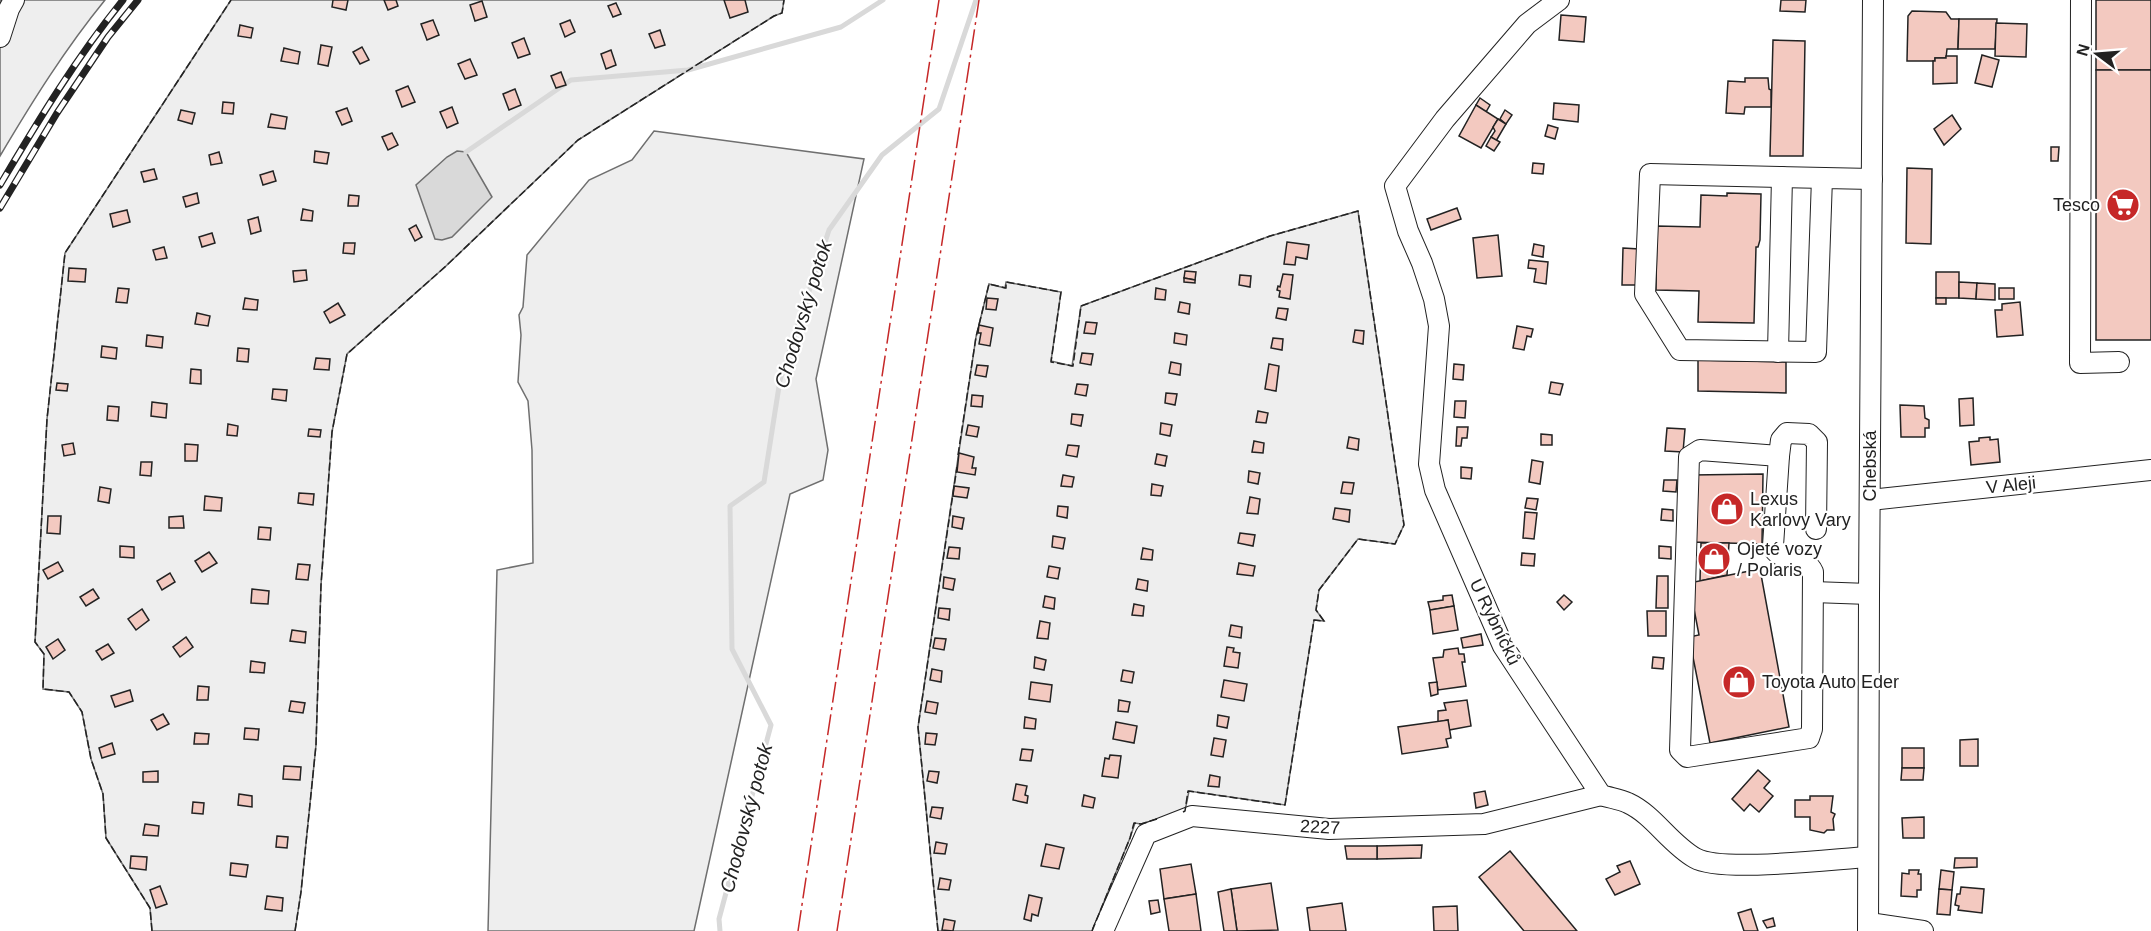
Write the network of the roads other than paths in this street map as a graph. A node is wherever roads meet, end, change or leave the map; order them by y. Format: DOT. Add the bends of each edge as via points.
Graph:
graph roads {
  1 [pos="14,0"];
  2 [pos="1558,0"];
  3 [pos="1873,0"];
  4 [pos="2081,0"];
  5 [pos="0,37"];
  6 [pos="1782,177"];
  7 [pos="1822,178"];
  8 [pos="1872,179"];
  9 [pos="1778,352"];
  10 [pos="2119,362"];
  11 [pos="1779,456"];
  12 [pos="2151,470"];
  13 [pos="1870,500"];
  14 [pos="1816,529"];
  15 [pos="1813,592"];
  16 [pos="1869,594"];
  17 [pos="1601,795"];
  18 [pos="1868,857"];
  19 [pos="1868,927"];
  20 [pos="1103,931"];
  21 [pos="1923,931"];
  1 -- 5 [label="street"];
  2 -- 17 [label="street, U Rybníčků" via="1527,24 1445,119 1395,186 1434,298 1439,326 1429,464 1435,490 1503,646"];
  3 -- 8 [label="street, Chebská"];
  4 -- 10 [label="street" via="2079,363"];
  6 -- 7 [label="street"];
  6 -- 9 [label="street"];
  6 -- 9 [label="street" via="1650,174 1646,294 1680,350"];
  7 -- 8 [label="street"];
  7 -- 9 [label="street" via="1816,352"];
  8 -- 13 [label="street, Chebská"];
  11 -- 14 [label="street" via="1781,440 1787,433 1809,434 1817,442"];
  11 -- 15 [label="street" via="1773,546 1779,555 1810,565"];
  11 -- 15 [label="street" via="1700,450 1689,457 1680,750 1687,757 1809,738"];
  12 -- 13 [label="street, V Aleji"];
  13 -- 16 [label="street, Chebská"];
  15 -- 16 [label="street"];
  16 -- 18 [label="street, Chebská"];
  17 -- 18 [label="street" via="1628,803 1697,860 1738,866"];
  17 -- 20 [label="street, 2227" via="1484,824 1329,829 1192,816 1146,834"];
  18 -- 19 [label="street, Chebská"];
  19 -- 21 [label="street"];
}
